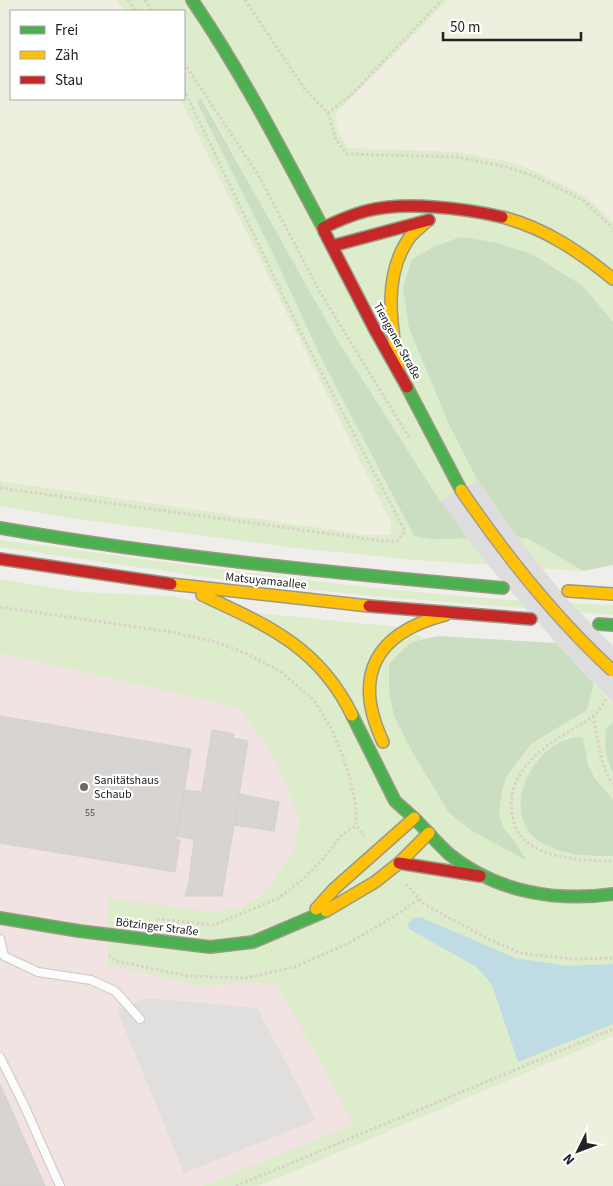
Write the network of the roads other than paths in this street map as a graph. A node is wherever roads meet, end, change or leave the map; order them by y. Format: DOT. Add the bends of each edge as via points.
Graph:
graph roads {
  1 [pos="192,0"];
  2 [pos="454,209"];
  3 [pos="427,221"];
  4 [pos="323,228"];
  5 [pos="332,246"];
  6 [pos="613,279"];
  7 [pos="399,373"];
  8 [pos="0,528"];
  9 [pos="0,559"];
  10 [pos="182,586"];
  11 [pos="613,586"];
  12 [pos="503,588"];
  13 [pos="568,592"];
  14 [pos="598,593"];
  15 [pos="613,594"];
  16 [pos="451,613"];
  17 [pos="531,619"];
  18 [pos="599,624"];
  19 [pos="613,625"];
  20 [pos="613,671"];
  21 [pos="388,752"];
  22 [pos="410,796"];
  23 [pos="414,818"];
  24 [pos="429,833"];
  25 [pos="399,863"];
  26 [pos="484,877"];
  27 [pos="613,894"];
  28 [pos="0,918"];
  29 [pos="307,919"];
  30 [pos="0,939"];
  31 [pos="140,1019"];
  32 [pos="0,1057"];
  33 [pos="60,1186"];
  1 -- 4 [label="main road, Tiengener Straße" via="262,114"];
  2 -- 3 [label="main road"];
  2 -- 4 [label="main road" via="407,205 376,208 336,220"];
  2 -- 6 [label="main road" via="487,213 538,229 565,242"];
  3 -- 5 [label="main road"];
  3 -- 7 [label="main road" via="411,237 398,259 391,282 392,328"];
  4 -- 5 [label="main road, Tiengener Straße"];
  5 -- 7 [label="main road, Tiengener Straße"];
  7 -- 20 [label="main road, Tiengener Straße, bridge" via="462,490 514,563 559,618"];
  8 -- 12 [label="main road, Matsuyamaallee" via="142,551"];
  9 -- 10 [label="main road, Matsuyamaallee"];
  10 -- 16 [label="main road, Matsuyamaallee"];
  10 -- 23 [label="main road" via="258,621 311,657 345,700 394,800"];
  11 -- 14 [label="main road"];
  13 -- 14 [label="main road"];
  14 -- 15 [label="main road"];
  16 -- 17 [label="main road, Matsuyamaallee"];
  16 -- 21 [label="main road" via="422,622 402,634 387,647 370,674 370,710"];
  18 -- 19 [label="main road"];
  22 -- 23 [label="main road"];
  23 -- 24 [label="main road"];
  23 -- 29 [label="main road, Bötzinger Straße" via="334,889"];
  24 -- 25 [label="main road, Bötzinger Straße"];
  24 -- 26 [label="main road" via="451,855"];
  25 -- 26 [label="main road"];
  25 -- 29 [label="main road, Bötzinger Straße" via="375,882"];
  26 -- 27 [label="main road" via="515,889 541,894 591,898"];
  28 -- 29 [label="main road, Bötzinger Straße" via="210,947 253,942"];
  30 -- 31 [label="lane" via="4,956 38,972 91,980 115,991"];
  32 -- 33 [label="lane"];
}
